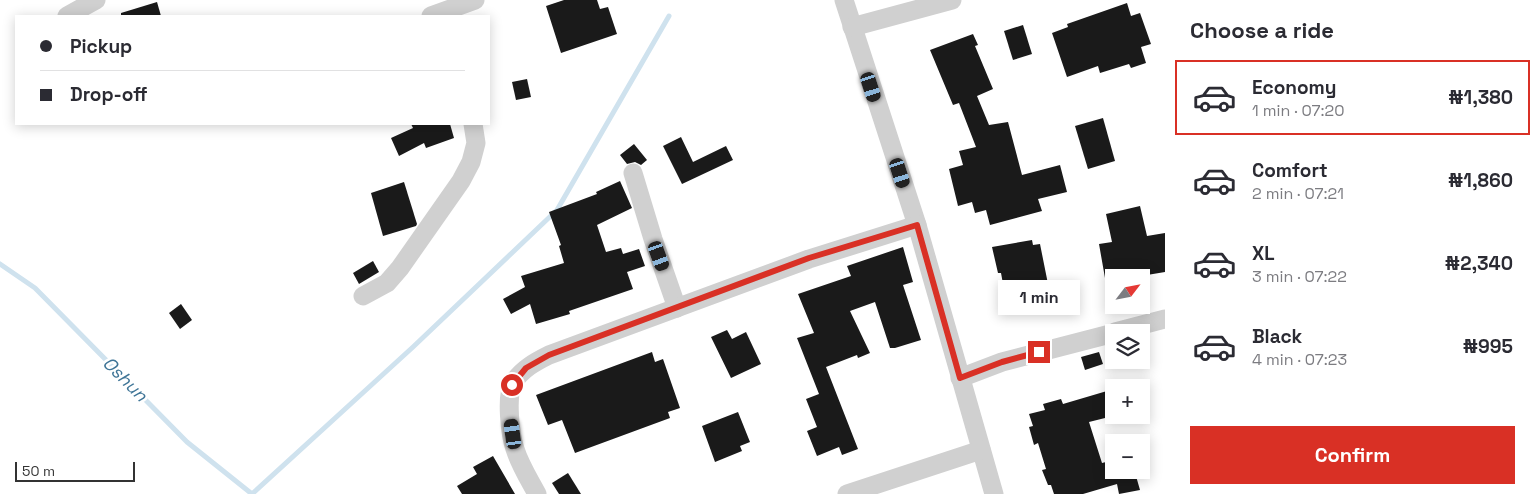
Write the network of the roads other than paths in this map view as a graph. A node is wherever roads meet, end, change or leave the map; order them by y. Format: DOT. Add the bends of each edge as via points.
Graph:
graph roads {
  1 [pos="96,0"];
  2 [pos="475,0"];
  3 [pos="844,0"];
  4 [pos="952,0"];
  5 [pos="69,15"];
  6 [pos="436,15"];
  7 [pos="852,27"];
  8 [pos="473,125"];
  9 [pos="633,174"];
  10 [pos="917,225"];
  11 [pos="364,296"];
  12 [pos="677,308"];
  13 [pos="1165,319"];
  14 [pos="1147,324"];
  15 [pos="1105,335"];
  16 [pos="960,378"];
  17 [pos="981,450"];
  18 [pos="537,494"];
  19 [pos="847,494"];
  20 [pos="994,494"];
  1 -- 5 [label="street"];
  2 -- 6 [label="street"];
  3 -- 7 [label="street"];
  4 -- 7 [label="street"];
  7 -- 10 [label="street"];
  8 -- 11 [label="street" via="476,144 461,181 400,268 386,283"];
  9 -- 12 [label="street"];
  10 -- 12 [label="street" via="809,258"];
  10 -- 16 [label="street"];
  12 -- 18 [label="street" via="549,355 519,375 512,385 509,407 514,447"];
  13 -- 14 [label="street"];
  15 -- 16 [label="street" via="1002,362"];
  16 -- 17 [label="street"];
  17 -- 19 [label="street"];
  17 -- 20 [label="street"];
}
